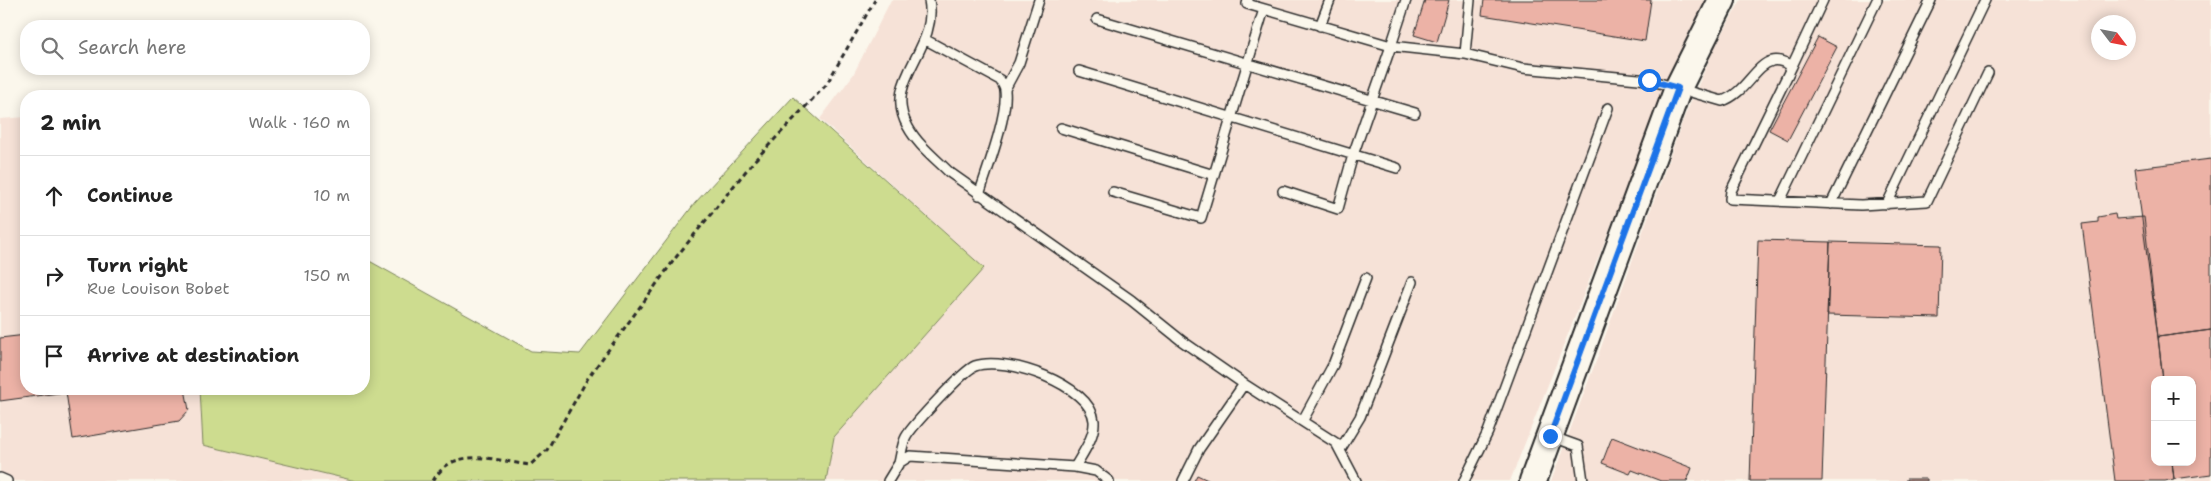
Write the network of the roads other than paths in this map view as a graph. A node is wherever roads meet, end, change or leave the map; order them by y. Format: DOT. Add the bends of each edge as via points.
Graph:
graph roads {
  1 [pos="929,0"];
  2 [pos="1039,0"];
  3 [pos="1248,0"];
  4 [pos="1330,0"];
  5 [pos="1406,0"];
  6 [pos="1470,0"];
  7 [pos="1722,0"];
  8 [pos="1824,0"];
  9 [pos="1877,0"];
  10 [pos="1931,0"];
  11 [pos="1985,0"];
  12 [pos="1264,9"];
  13 [pos="1097,19"];
  14 [pos="1320,26"];
  15 [pos="926,40"];
  16 [pos="1391,46"];
  17 [pos="1465,54"];
  18 [pos="1248,62"];
  19 [pos="1792,66"];
  20 [pos="1079,71"];
  21 [pos="1988,73"];
  22 [pos="1678,88"];
  23 [pos="1005,89"];
  24 [pos="1372,100"];
  25 [pos="1608,108"];
  26 [pos="1415,113"];
  27 [pos="1231,118"];
  28 [pos="1061,128"];
  29 [pos="1353,155"];
  30 [pos="1397,168"];
  31 [pos="1214,175"];
  32 [pos="1283,191"];
  33 [pos="1113,192"];
  34 [pos="980,195"];
  35 [pos="1780,201"];
  36 [pos="1831,204"];
  37 [pos="1887,204"];
  38 [pos="1366,278"];
  39 [pos="1412,282"];
  40 [pos="1244,384"];
  41 [pos="1303,420"];
  42 [pos="1550,436"];
  43 [pos="1340,450"];
  44 [pos="899,463"];
  45 [pos="1075,467"];
  46 [pos="0,478"];
  47 [pos="7,481"];
  48 [pos="888,481"];
  49 [pos="1109,481"];
  50 [pos="1183,481"];
  51 [pos="1356,481"];
  52 [pos="1464,481"];
  53 [pos="1533,481"];
  54 [pos="1583,481"];
  1 -- 15 [label="lane" via="932,15"];
  2 -- 23 [label="lane" via="1019,63"];
  3 -- 12 [label="lane" via="1247,4"];
  4 -- 14 [label="lane"];
  5 -- 16 [label="lane"];
  6 -- 17 [label="lane"];
  7 -- 22 [label="street"];
  8 -- 19 [label="lane"];
  9 -- 35 [label="lane"];
  10 -- 36 [label="lane"];
  11 -- 37 [label="lane"];
  12 -- 14 [label="lane"];
  12 -- 18 [label="lane"];
  13 -- 18 [label="lane"];
  14 -- 16 [label="lane"];
  15 -- 23 [label="lane" via="1000,80"];
  15 -- 34 [label="lane" via="909,70 900,95 901,113 908,128 926,149 949,172"];
  16 -- 17 [label="lane"];
  16 -- 24 [label="lane"];
  17 -- 22 [label="lane" via="1523,68 1640,79"];
  18 -- 24 [label="lane"];
  18 -- 27 [label="lane"];
  19 -- 22 [label="lane" via="1779,60 1766,64 1742,89 1731,98 1722,100"];
  19 -- 35 [label="lane" via="1730,199"];
  20 -- 27 [label="lane"];
  21 -- 37 [label="lane" via="1927,202"];
  22 -- 42 [label="street"];
  23 -- 34 [label="lane" via="994,148"];
  24 -- 26 [label="lane"];
  24 -- 29 [label="lane"];
  25 -- 52 [label="lane" via="1488,432"];
  27 -- 29 [label="lane"];
  27 -- 31 [label="lane"];
  28 -- 31 [label="lane"];
  29 -- 30 [label="lane"];
  29 -- 32 [label="lane" via="1338,209"];
  31 -- 33 [label="lane" via="1201,218"];
  34 -- 40 [label="lane" via="1132,300 1182,341"];
  35 -- 36 [label="lane"];
  36 -- 37 [label="lane"];
  38 -- 41 [label="lane" via="1334,365"];
  39 -- 43 [label="lane" via="1360,417"];
  40 -- 41 [label="lane"];
  40 -- 50 [label="lane"];
  41 -- 43 [label="lane" via="1336,442"];
  42 -- 53 [label="street"];
  42 -- 54 [label="lane" via="1578,446"];
  43 -- 51 [label="lane"];
  44 -- 45 [label="lane" via="910,456"];
  44 -- 45 [label="lane" via="906,437 962,375 974,366 994,363 1021,366 1063,386 1084,401 1094,422 1091,438"];
  44 -- 48 [label="lane"];
  45 -- 49 [label="lane" via="1096,471"];
  46 -- 47 [label="lane"];
}
